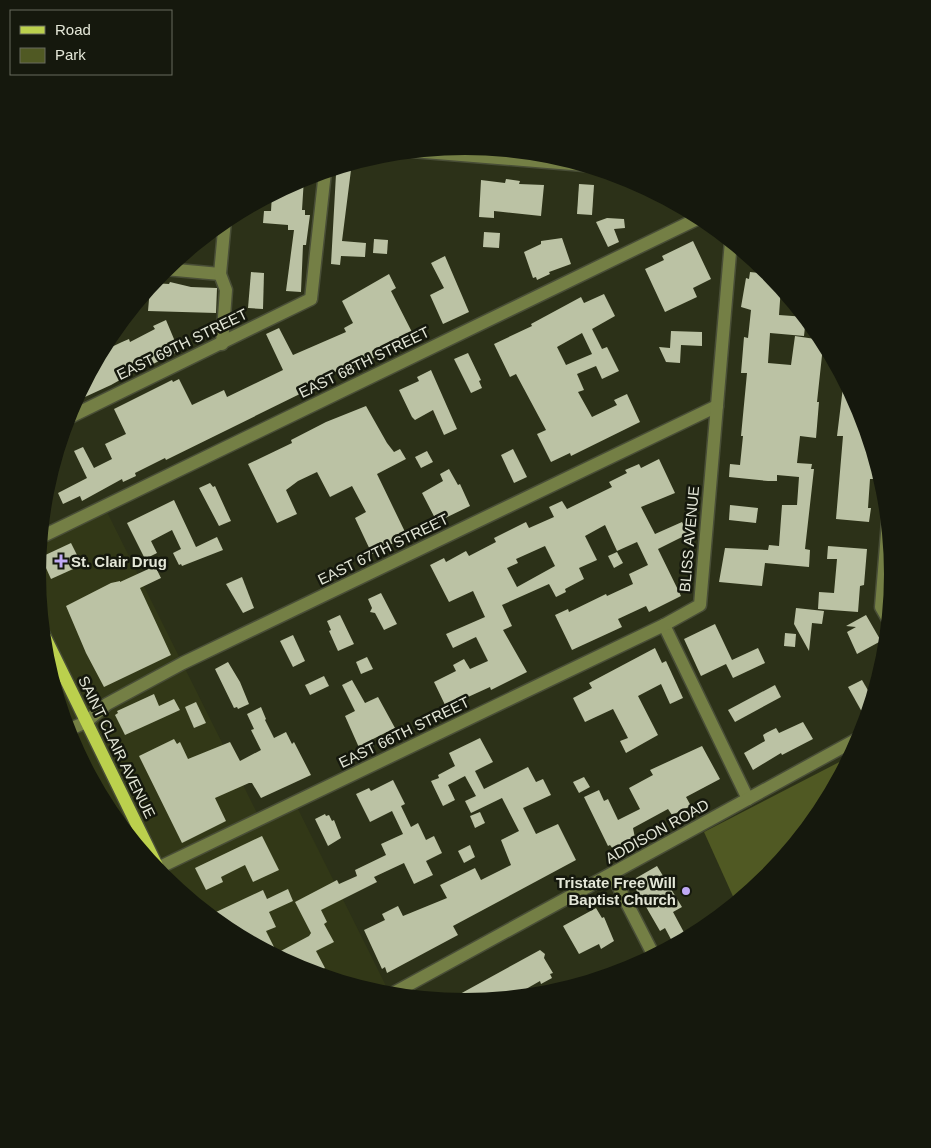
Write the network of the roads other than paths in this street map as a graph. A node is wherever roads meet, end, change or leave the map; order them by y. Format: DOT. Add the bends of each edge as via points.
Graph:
graph roads {
  1 [pos="463,155"];
  2 [pos="537,161"];
  3 [pos="324,180"];
  4 [pos="692,221"];
  5 [pos="224,231"];
  6 [pos="731,250"];
  7 [pos="177,271"];
  8 [pos="220,274"];
  9 [pos="222,344"];
  10 [pos="717,406"];
  11 [pos="78,413"];
  12 [pos="48,533"];
  13 [pos="885,563"];
  14 [pos="883,610"];
  15 [pos="664,625"];
  16 [pos="54,657"];
  17 [pos="86,722"];
  18 [pos="75,727"];
  19 [pos="849,744"];
  20 [pos="748,799"];
  21 [pos="147,846"];
  22 [pos="166,867"];
  23 [pos="612,874"];
  24 [pos="651,950"];
  25 [pos="401,988"];
  1 -- 2 [label="street"];
  3 -- 9 [label="street, EAST 69TH STREET" via="311,299"];
  4 -- 12 [label="street, EAST 68TH STREET"];
  5 -- 8 [label="street"];
  6 -- 10 [label="street, BLISS AVENUE"];
  7 -- 8 [label="street"];
  8 -- 9 [label="street" via="226,290"];
  9 -- 11 [label="street, EAST 69TH STREET"];
  10 -- 15 [label="street, BLISS AVENUE" via="700,605"];
  10 -- 17 [label="street, EAST 67TH STREET" via="183,663 107,704"];
  13 -- 14 [label="street"];
  15 -- 20 [label="street"];
  15 -- 22 [label="street, EAST 66TH STREET"];
  16 -- 17 [label="main road, SAINT CLAIR AVENUE"];
  17 -- 18 [label="street, EAST 67TH STREET"];
  17 -- 21 [label="main road, SAINT CLAIR AVENUE"];
  19 -- 20 [label="street, ADDISON ROAD"];
  20 -- 23 [label="street, ADDISON ROAD"];
  23 -- 24 [label="street"];
  23 -- 25 [label="street, ADDISON ROAD"];
}
